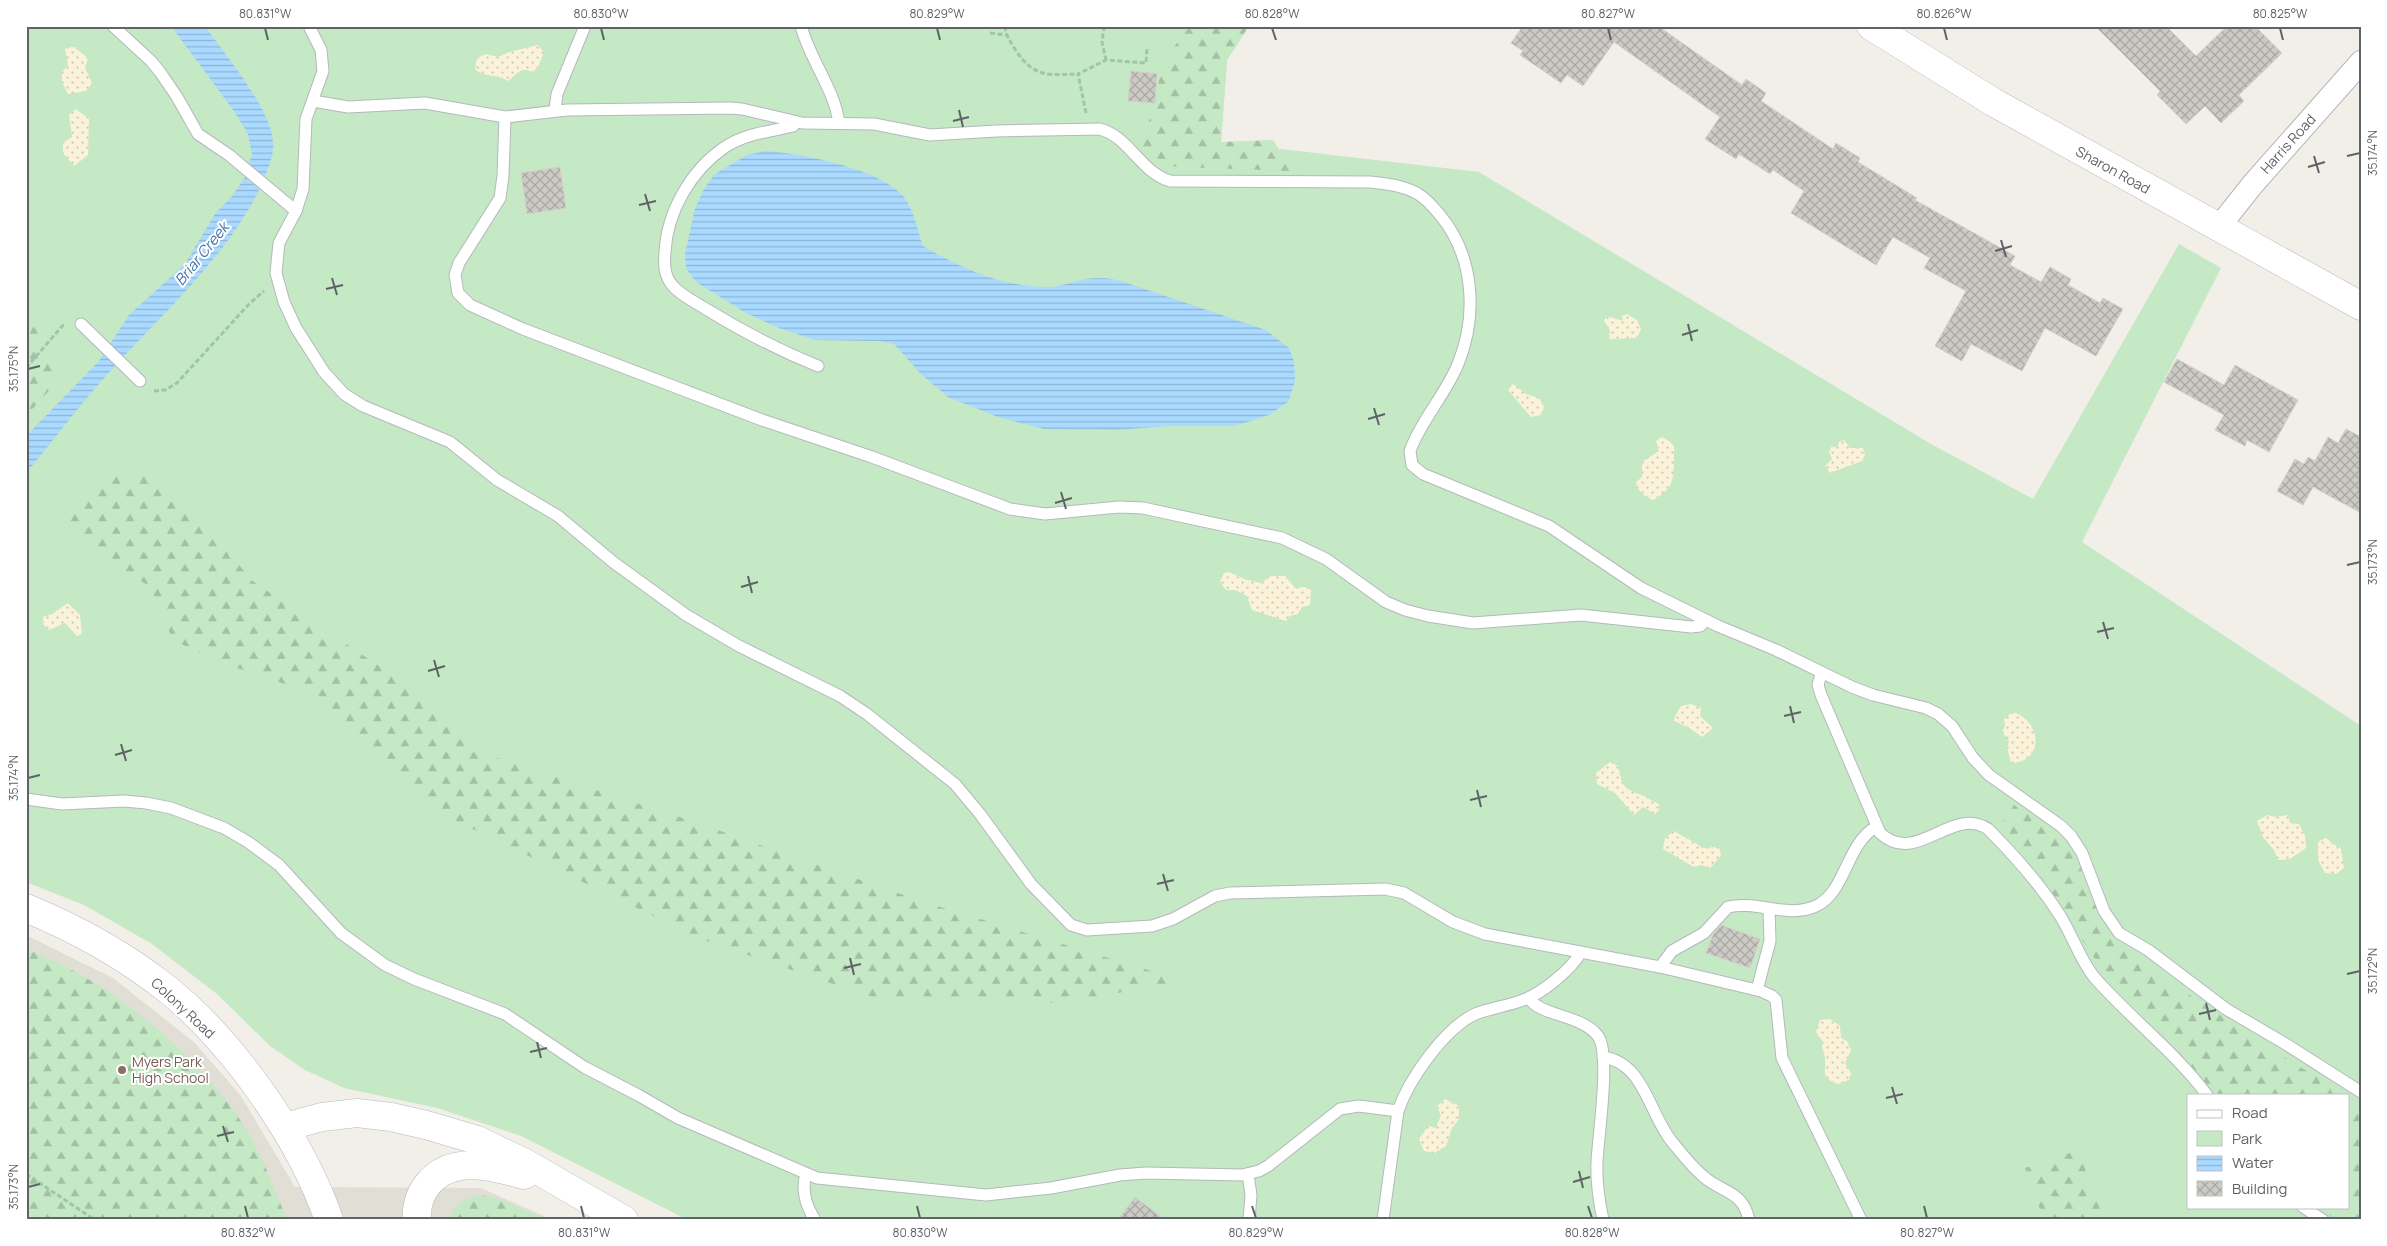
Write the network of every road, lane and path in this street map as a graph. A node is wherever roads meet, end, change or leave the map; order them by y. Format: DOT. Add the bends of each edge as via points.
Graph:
graph roads {
  1 [pos="113,26"];
  2 [pos="309,26"];
  3 [pos="585,26"];
  4 [pos="801,26"];
  5 [pos="1005,26"];
  6 [pos="1104,26"];
  7 [pos="1871,26"];
  8 [pos="990,34"];
  9 [pos="1006,34"];
  10 [pos="1147,47"];
  11 [pos="1106,60"];
  12 [pos="2361,62"];
  13 [pos="1078,74"];
  14 [pos="313,101"];
  15 [pos="555,110"];
  16 [pos="505,117"];
  17 [pos="796,122"];
  18 [pos="839,123"];
  19 [pos="1089,128"];
  20 [pos="296,211"];
  21 [pos="2218,228"];
  22 [pos="279,286"];
  23 [pos="2361,306"];
  24 [pos="81,324"];
  25 [pos="818,366"];
  26 [pos="26,368"];
  27 [pos="140,381"];
  28 [pos="1706,620"];
  29 [pos="1821,674"];
  30 [pos="26,799"];
  31 [pos="1876,827"];
  32 [pos="26,908"];
  33 [pos="1769,909"];
  34 [pos="1581,952"];
  35 [pos="1660,967"];
  36 [pos="1757,990"];
  37 [pos="1529,998"];
  38 [pos="1603,1057"];
  39 [pos="2361,1092"];
  40 [pos="2207,1094"];
  41 [pos="1398,1111"];
  42 [pos="285,1127"];
  43 [pos="26,1174"];
  44 [pos="806,1174"];
  45 [pos="1248,1174"];
  46 [pos="575,1193"];
  47 [pos="2305,1208"];
  48 [pos="95,1220"];
  49 [pos="329,1220"];
  50 [pos="417,1220"];
  51 [pos="624,1220"];
  52 [pos="815,1220"];
  53 [pos="1249,1220"];
  54 [pos="1383,1220"];
  55 [pos="1603,1220"];
  56 [pos="1749,1220"];
  57 [pos="1861,1220"];
  58 [pos="2324,1220"];
  1 -- 20 [label="lane" via="160,72 198,134 229,155"];
  2 -- 14 [label="lane" via="324,64"];
  3 -- 15 [label="lane" via="557,94"];
  4 -- 18 [label="lane" via="833,100"];
  5 -- 9 [label="path"];
  6 -- 11 [label="path" via="1102,42"];
  7 -- 21 [label="street, Sharon Road" via="1988,99"];
  8 -- 9 [label="path"];
  9 -- 13 [label="path" via="1026,65 1038,73"];
  10 -- 11 [label="path" via="1146,63"];
  11 -- 13 [label="path"];
  12 -- 21 [label="street, Harris Road"];
  13 -- 19 [label="path"];
  14 -- 16 [label="lane" via="348,107 425,103"];
  14 -- 20 [label="lane" via="306,119 304,180"];
  15 -- 16 [label="lane"];
  15 -- 17 [label="lane" via="730,108"];
  16 -- 28 [label="lane" via="500,198 459,263 455,282 461,298 470,305 523,329 1010,509 1045,514 1143,508 1282,538 1326,559 1386,602 1428,616 1473,623 1581,615 1691,627 1700,626"];
  17 -- 18 [label="lane"];
  17 -- 25 [label="lane" via="793,126 763,131 736,141 704,165 670,218 665,267 671,284 686,296 749,334"];
  18 -- 19 [label="lane" via="874,124 930,135"];
  19 -- 28 [label="lane" via="1109,132 1156,175 1170,181 1370,182 1405,188 1425,198 1452,230 1459,244 1467,273 1470,312 1458,365 1412,446 1412,465 1423,474 1549,526 1642,588"];
  20 -- 22 [label="lane" via="277,250"];
  21 -- 23 [label="street, Sharon Road"];
  22 -- 27 [label="path" via="257,296 177,383 157,391 150,390"];
  22 -- 34 [label="lane" via="304,341 324,372 344,394 363,406 450,442 497,480 558,516 613,562 686,615 861,710 955,784 1031,884 1076,928 1159,925 1215,896 1230,893 1385,889 1404,893 1479,933"];
  24 -- 26 [label="path" via="72,318 66,322"];
  24 -- 27 [label="lane"];
  28 -- 29 [label="lane" via="1776,650"];
  29 -- 31 [label="lane" via="1818,686 1821,696"];
  29 -- 39 [label="lane" via="1873,695 1926,708 1944,718 1957,731 1972,758 1989,775 2071,836 2082,853 2104,911 2119,932 2230,1012"];
  30 -- 44 [label="lane" via="62,804 146,803 172,808 224,828 279,865 341,933 385,965 505,1014 605,1079 678,1118"];
  31 -- 33 [label="lane" via="1861,838 1837,884 1821,903 1804,909"];
  31 -- 40 [label="lane" via="1884,836 1904,844 1922,841 1967,822 1988,829 2053,905 2093,975"];
  32 -- 42 [label="street, Colony Road" via="104,946 169,990 230,1054"];
  33 -- 35 [label="lane" via="1728,907 1704,934 1672,951"];
  33 -- 36 [label="lane" via="1770,941"];
  34 -- 35 [label="lane"];
  34 -- 37 [label="lane" via="1573,964"];
  35 -- 36 [label="lane"];
  36 -- 57 [label="lane" via="1776,1000 1782,1058"];
  37 -- 38 [label="lane" via="1534,1006 1575,1020 1593,1031 1600,1041"];
  37 -- 41 [label="lane" via="1476,1014 1451,1030 1403,1097"];
  38 -- 55 [label="lane" via="1597,1162"];
  38 -- 56 [label="lane" via="1628,1067 1672,1142 1705,1178 1737,1196"];
  41 -- 45 [label="lane" via="1358,1106 1340,1109 1268,1166"];
  41 -- 54 [label="lane"];
  42 -- 46 [label="street" via="322,1117 357,1113 417,1123 477,1140 525,1163"];
  42 -- 49 [label="street, Colony Road" via="311,1172"];
  43 -- 48 [label="path"];
  44 -- 45 [label="lane" via="817,1178 986,1195 1043,1190 1134,1173"];
  44 -- 52 [label="lane" via="805,1198"];
  45 -- 53 [label="lane" via="1252,1195"];
  46 -- 50 [label="street" via="504,1170 459,1166 437,1174 423,1190 416,1208"];
  46 -- 51 [label="street"];
  47 -- 58 [label="lane"];
}
